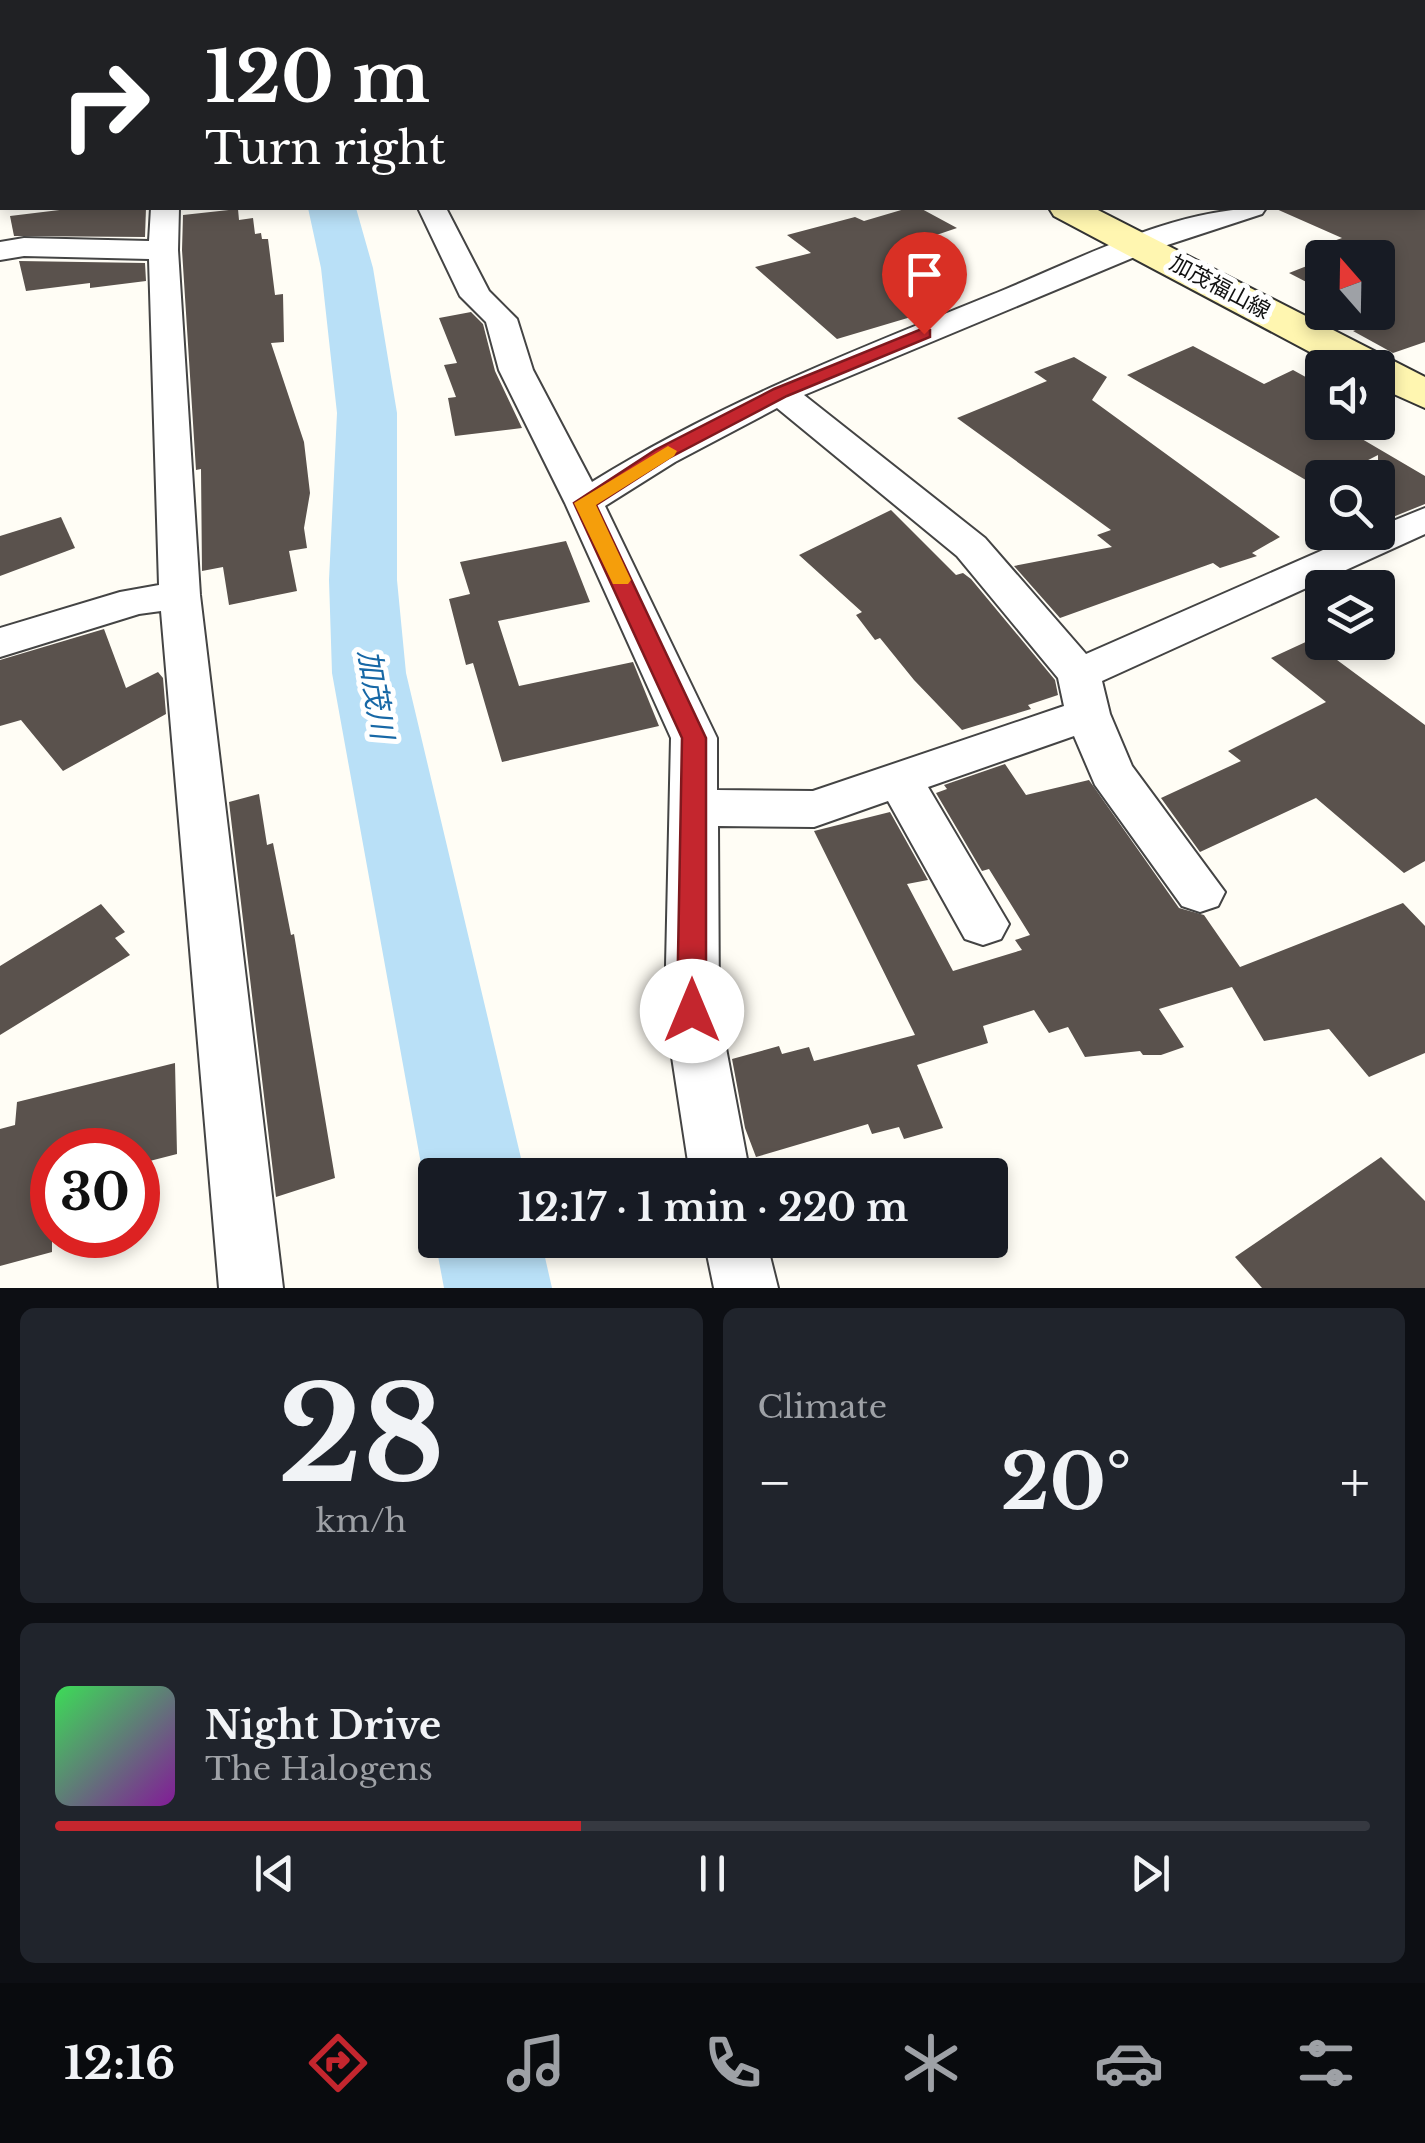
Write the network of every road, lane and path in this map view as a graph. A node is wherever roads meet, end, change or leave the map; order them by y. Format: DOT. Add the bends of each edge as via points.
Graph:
graph roads {
  1 [pos="433,210"];
  2 [pos="1071,210"];
  3 [pos="1246,210"];
  4 [pos="164,229"];
  5 [pos="1139,245"];
  6 [pos="0,251"];
  7 [pos="1339,350"];
  8 [pos="1395,379"];
  9 [pos="780,392"];
  10 [pos="1425,395"];
  11 [pos="584,503"];
  12 [pos="1425,520"];
  13 [pos="180,595"];
  14 [pos="0,643"];
  15 [pos="1083,694"];
  16 [pos="901,782"];
  17 [pos="694,808"];
  18 [pos="1200,892"];
  19 [pos="984,924"];
  20 [pos="717,1158"];
  21 [pos="739,1258"];
  22 [pos="251,1288"];
  23 [pos="746,1288"];
  1 -- 11 [label="street" via="476,296 502,319 516,370"];
  2 -- 5 [label="main road, 加茂福山線"];
  3 -- 5 [label="street"];
  4 -- 6 [label="street"];
  4 -- 13 [label="street"];
  5 -- 7 [label="main road, 加茂福山線"];
  5 -- 9 [label="street"];
  8 -- 10 [label="main road, 加茂福山線"];
  9 -- 11 [label="street"];
  9 -- 15 [label="street" via="971,547"];
  11 -- 17 [label="street" via="694,738"];
  12 -- 15 [label="street"];
  13 -- 14 [label="street"];
  13 -- 22 [label="street"];
  15 -- 16 [label="street"];
  15 -- 18 [label="street" via="1112,772"];
  16 -- 17 [label="street" via="814,809"];
  16 -- 19 [label="street"];
  17 -- 20 [label="street" via="692,1011"];
  21 -- 23 [label="street"];
}
